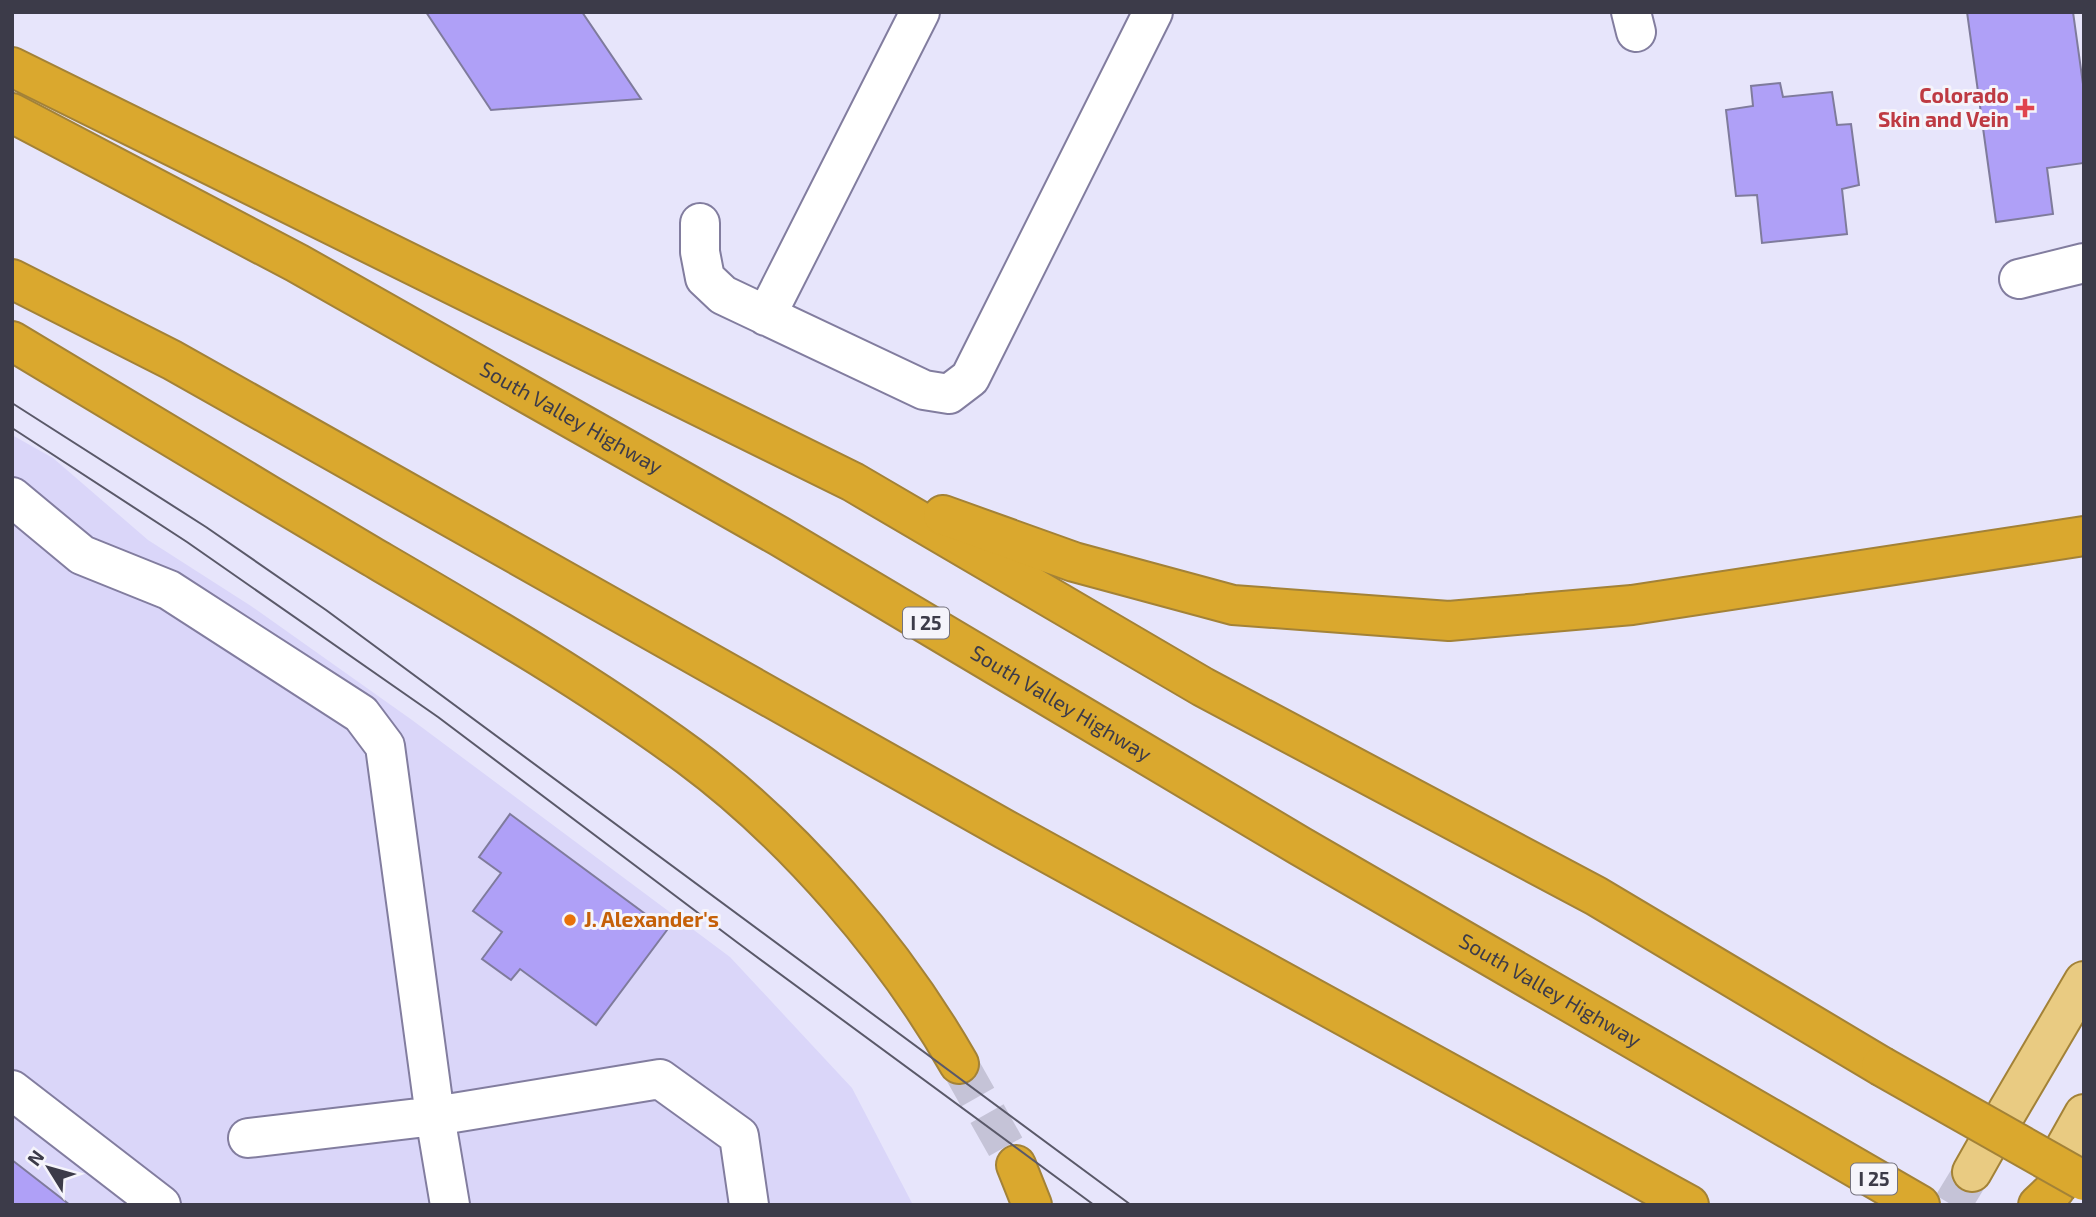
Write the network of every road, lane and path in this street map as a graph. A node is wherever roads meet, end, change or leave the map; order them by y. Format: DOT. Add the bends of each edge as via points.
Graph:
graph roads {
  1 [pos="919,12"];
  2 [pos="1153,12"];
  3 [pos="12,67"];
  4 [pos="12,113"];
  5 [pos="700,223"];
  6 [pos="2084,263"];
  7 [pos="12,279"];
  8 [pos="2019,279"];
  9 [pos="766,316"];
  10 [pos="12,341"];
  11 [pos="853,482"];
  12 [pos="12,497"];
  13 [pos="2084,536"];
  14 [pos="2084,981"];
  15 [pos="959,1064"];
  16 [pos="12,1090"];
  17 [pos="2007,1112"];
  18 [pos="435,1116"];
  19 [pos="248,1138"];
  20 [pos="1016,1166"];
  21 [pos="2052,1193"];
  22 [pos="161,1205"];
  23 [pos="450,1205"];
  24 [pos="749,1205"];
  25 [pos="1032,1205"];
  26 [pos="1689,1205"];
  27 [pos="1920,1205"];
  1 -- 9 [label="lane"];
  2 -- 9 [label="lane" via="970,378 949,394 924,390"];
  3 -- 11 [label="highway"];
  4 -- 27 [label="highway, South Valley Highway / I 25" via="297,263 779,536 1312,853"];
  5 -- 9 [label="lane" via="705,278 723,295"];
  6 -- 8 [label="lane"];
  7 -- 26 [label="highway" via="172,360 1006,830"];
  10 -- 15 [label="highway" via="489,624 689,757 771,827 819,876 917,996"];
  11 -- 13 [label="highway" via="1074,562 1233,605 1449,621 1632,605"];
  11 -- 21 [label="highway, bridge" via="1203,687 1596,896 1881,1066"];
  12 -- 18 [label="lane" via="82,555 169,590 361,714 384,746"];
  14 -- 17 [label="main road"];
  16 -- 22 [label="lane"];
  18 -- 19 [label="lane"];
  18 -- 23 [label="lane"];
  18 -- 24 [label="lane" via="660,1079 739,1136"];
  20 -- 25 [label="highway"];
}
